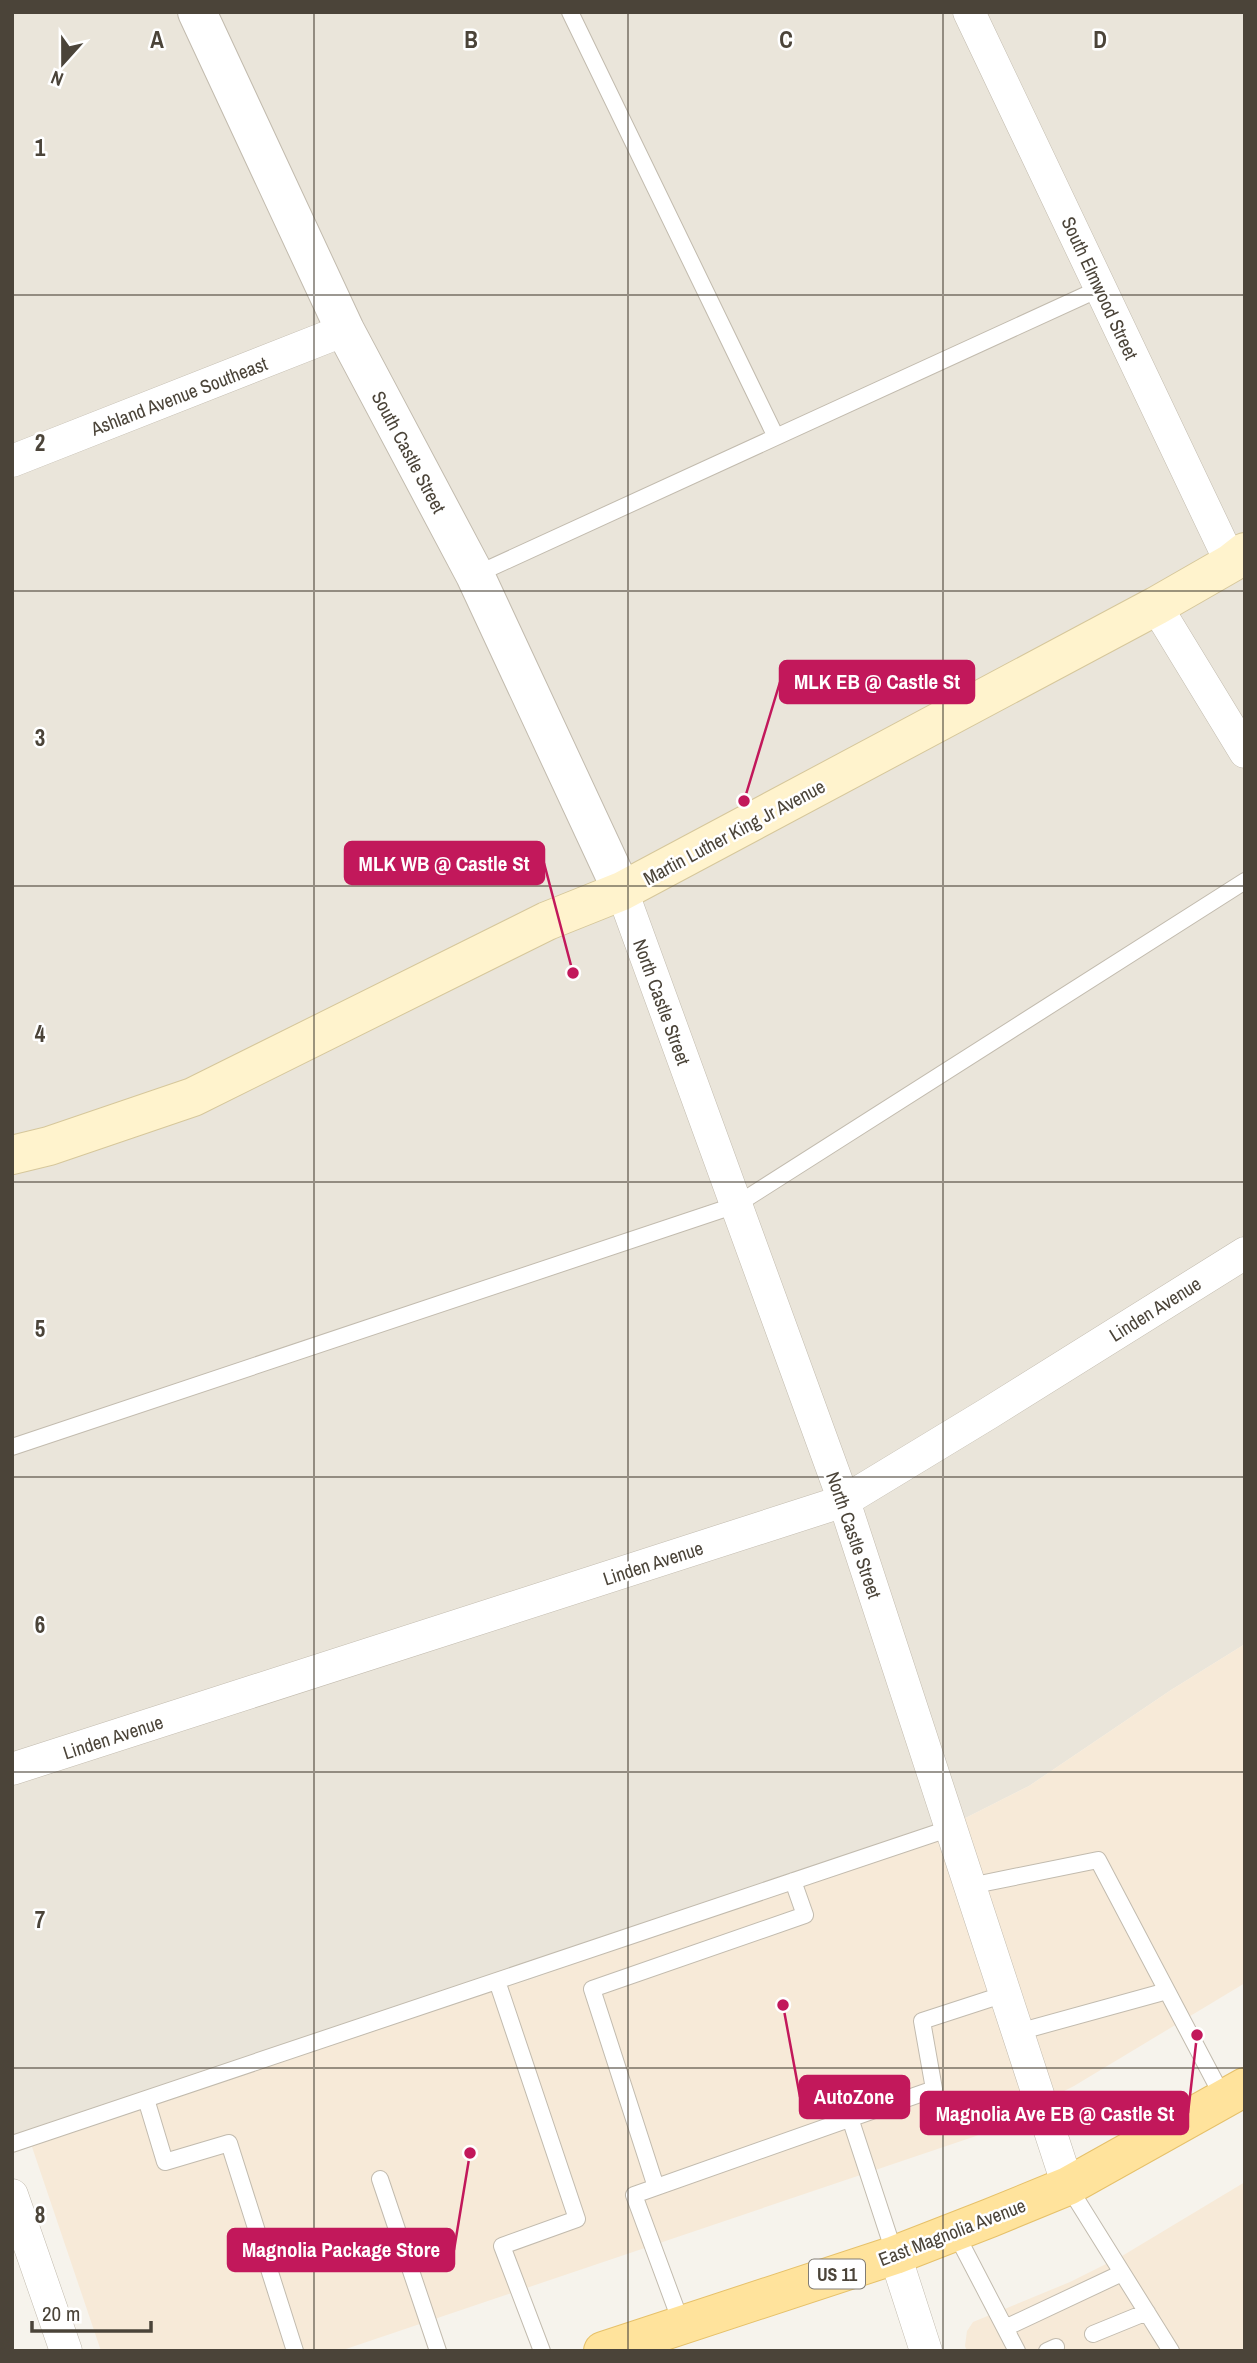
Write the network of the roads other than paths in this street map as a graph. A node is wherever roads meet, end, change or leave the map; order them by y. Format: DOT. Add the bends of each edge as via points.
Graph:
graph roads {
  1 [pos="197,12"];
  2 [pos="570,12"];
  3 [pos="969,12"];
  4 [pos="1101,288"];
  5 [pos="345,330"];
  6 [pos="776,437"];
  7 [pos="12,461"];
  8 [pos="1238,558"];
  9 [pos="475,575"];
  10 [pos="1156,606"];
  11 [pos="1245,752"];
  12 [pos="1245,881"];
  13 [pos="622,891"];
  14 [pos="12,1155"];
  15 [pos="736,1205"];
  16 [pos="1245,1252"];
  17 [pos="12,1447"];
  18 [pos="844,1501"];
  19 [pos="12,1769"];
  20 [pos="951,1828"];
  21 [pos="793,1881"];
  22 [pos="970,1886"];
  23 [pos="497,1981"];
  24 [pos="1167,1991"];
  25 [pos="1005,1994"];
  26 [pos="1018,2032"];
  27 [pos="1234,2093"];
  28 [pos="146,2099"];
  29 [pos="850,2118"];
  30 [pos="12,2144"];
  31 [pos="380,2179"];
  32 [pos="1068,2186"];
  33 [pos="656,2187"];
  34 [pos="12,2195"];
  35 [pos="955,2232"];
  36 [pos="895,2255"];
  37 [pos="1122,2273"];
  38 [pos="1147,2312"];
  39 [pos="682,2325"];
  40 [pos="1005,2328"];
  41 [pos="1093,2334"];
  42 [pos="1165,2349"];
  43 [pos="66,2351"];
  44 [pos="295,2351"];
  45 [pos="438,2351"];
  46 [pos="542,2351"];
  47 [pos="603,2351"];
  48 [pos="926,2351"];
  49 [pos="1017,2351"];
  1 -- 5 [label="street, South Castle Street"];
  2 -- 6 [label="lane"];
  3 -- 4 [label="street, South Elmwood Street"];
  4 -- 6 [label="lane"];
  4 -- 8 [label="street, South Elmwood Street"];
  5 -- 7 [label="street, Ashland Avenue Southeast"];
  5 -- 9 [label="street, South Castle Street"];
  6 -- 9 [label="lane"];
  8 -- 10 [label="main road, Martin Luther King Jr Avenue"];
  9 -- 13 [label="street, South Castle Street"];
  10 -- 11 [label="street"];
  10 -- 13 [label="main road, Martin Luther King Jr Avenue"];
  12 -- 15 [label="lane"];
  13 -- 14 [label="main road, Martin Luther King Jr Avenue" via="536,927 194,1097"];
  13 -- 15 [label="street, North Castle Street"];
  15 -- 17 [label="lane"];
  15 -- 18 [label="street, North Castle Street"];
  16 -- 18 [label="street, Linden Avenue"];
  18 -- 19 [label="street, Linden Avenue"];
  18 -- 20 [label="street, North Castle Street"];
  20 -- 21 [label="lane"];
  20 -- 22 [label="street, North Castle Street"];
  21 -- 23 [label="lane"];
  21 -- 33 [label="lane" via="805,1916 592,1989"];
  22 -- 24 [label="lane" via="1098,1860"];
  22 -- 25 [label="street, North Castle Street"];
  23 -- 28 [label="lane"];
  23 -- 46 [label="lane" via="577,2219 502,2246"];
  24 -- 26 [label="lane"];
  24 -- 27 [label="lane"];
  25 -- 26 [label="street, North Castle Street"];
  25 -- 29 [label="lane" via="922,2021 934,2089"];
  26 -- 32 [label="street, North Castle Street"];
  27 -- 32 [label="main road, East Magnolia Avenue / US 11"];
  28 -- 30 [label="lane"];
  28 -- 44 [label="lane" via="165,2162 229,2143"];
  29 -- 33 [label="lane"];
  29 -- 36 [label="lane"];
  31 -- 45 [label="lane"];
  32 -- 35 [label="main road, East Magnolia Avenue / US 11"];
  32 -- 37 [label="lane"];
  33 -- 39 [label="lane" via="634,2194"];
  34 -- 43 [label="street"];
  35 -- 36 [label="main road, East Magnolia Avenue / US 11"];
  35 -- 40 [label="lane"];
  36 -- 39 [label="main road, East Magnolia Avenue / US 11"];
  36 -- 48 [label="street"];
  37 -- 38 [label="lane"];
  37 -- 40 [label="lane"];
  38 -- 41 [label="lane"];
  38 -- 42 [label="lane"];
  39 -- 47 [label="main road, East Magnolia Avenue / US 11"];
  40 -- 49 [label="lane"];
}
